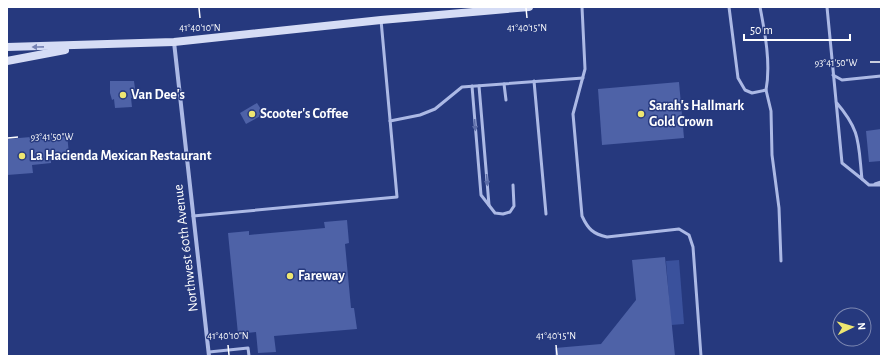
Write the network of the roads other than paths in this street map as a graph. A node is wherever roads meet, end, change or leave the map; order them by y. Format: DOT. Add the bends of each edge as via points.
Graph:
graph roads {
  1 [pos="529,7"];
  2 [pos="582,7"];
  3 [pos="729,7"];
  4 [pos="760,7"];
  5 [pos="827,7"];
  6 [pos="381,20"];
  7 [pos="174,42"];
  8 [pos="91,46"];
  9 [pos="7,47"];
  10 [pos="7,61"];
  11 [pos="833,74"];
  12 [pos="881,76"];
  13 [pos="583,78"];
  14 [pos="534,81"];
  15 [pos="504,84"];
  16 [pos="472,86"];
  17 [pos="479,86"];
  18 [pos="766,90"];
  19 [pos="506,100"];
  20 [pos="836,102"];
  21 [pos="390,121"];
  22 [pos="862,179"];
  23 [pos="881,184"];
  24 [pos="513,185"];
  25 [pos="489,206"];
  26 [pos="546,214"];
  27 [pos="193,216"];
  28 [pos="781,261"];
  29 [pos="209,354"];
  30 [pos="249,356"];
  31 [pos="701,356"];
  1 -- 6 [label="main road"];
  2 -- 13 [label="lane" via="585,68"];
  3 -- 18 [label="lane" via="738,78 745,90 752,93"];
  4 -- 18 [label="lane" via="768,79"];
  5 -- 11 [label="lane"];
  6 -- 7 [label="main road"];
  6 -- 21 [label="lane"];
  7 -- 8 [label="main road"];
  7 -- 27 [label="street, Northwest 60th Avenue"];
  8 -- 9 [label="main road, one-way"];
  8 -- 10 [label="main road"];
  11 -- 12 [label="lane" via="842,80"];
  11 -- 20 [label="lane"];
  13 -- 14 [label="lane"];
  13 -- 31 [label="lane" via="573,114 582,216 587,228 607,237 679,229 690,236"];
  14 -- 15 [label="lane"];
  14 -- 26 [label="lane"];
  15 -- 17 [label="lane"];
  15 -- 19 [label="lane"];
  16 -- 17 [label="lane"];
  16 -- 21 [label="lane" via="462,87 435,109"];
  16 -- 25 [label="lane, one-way" via="480,195"];
  17 -- 25 [label="lane, one-way"];
  18 -- 28 [label="lane" via="771,111"];
  20 -- 22 [label="lane" via="850,118 857,134"];
  20 -- 22 [label="lane" via="842,163"];
  21 -- 27 [label="lane" via="397,197"];
  22 -- 23 [label="lane" via="869,185"];
  24 -- 25 [label="lane" via="514,206 510,212 495,213"];
  27 -- 29 [label="street, Northwest 60th Avenue"];
  29 -- 30 [label="lane" via="248,348"];
}
